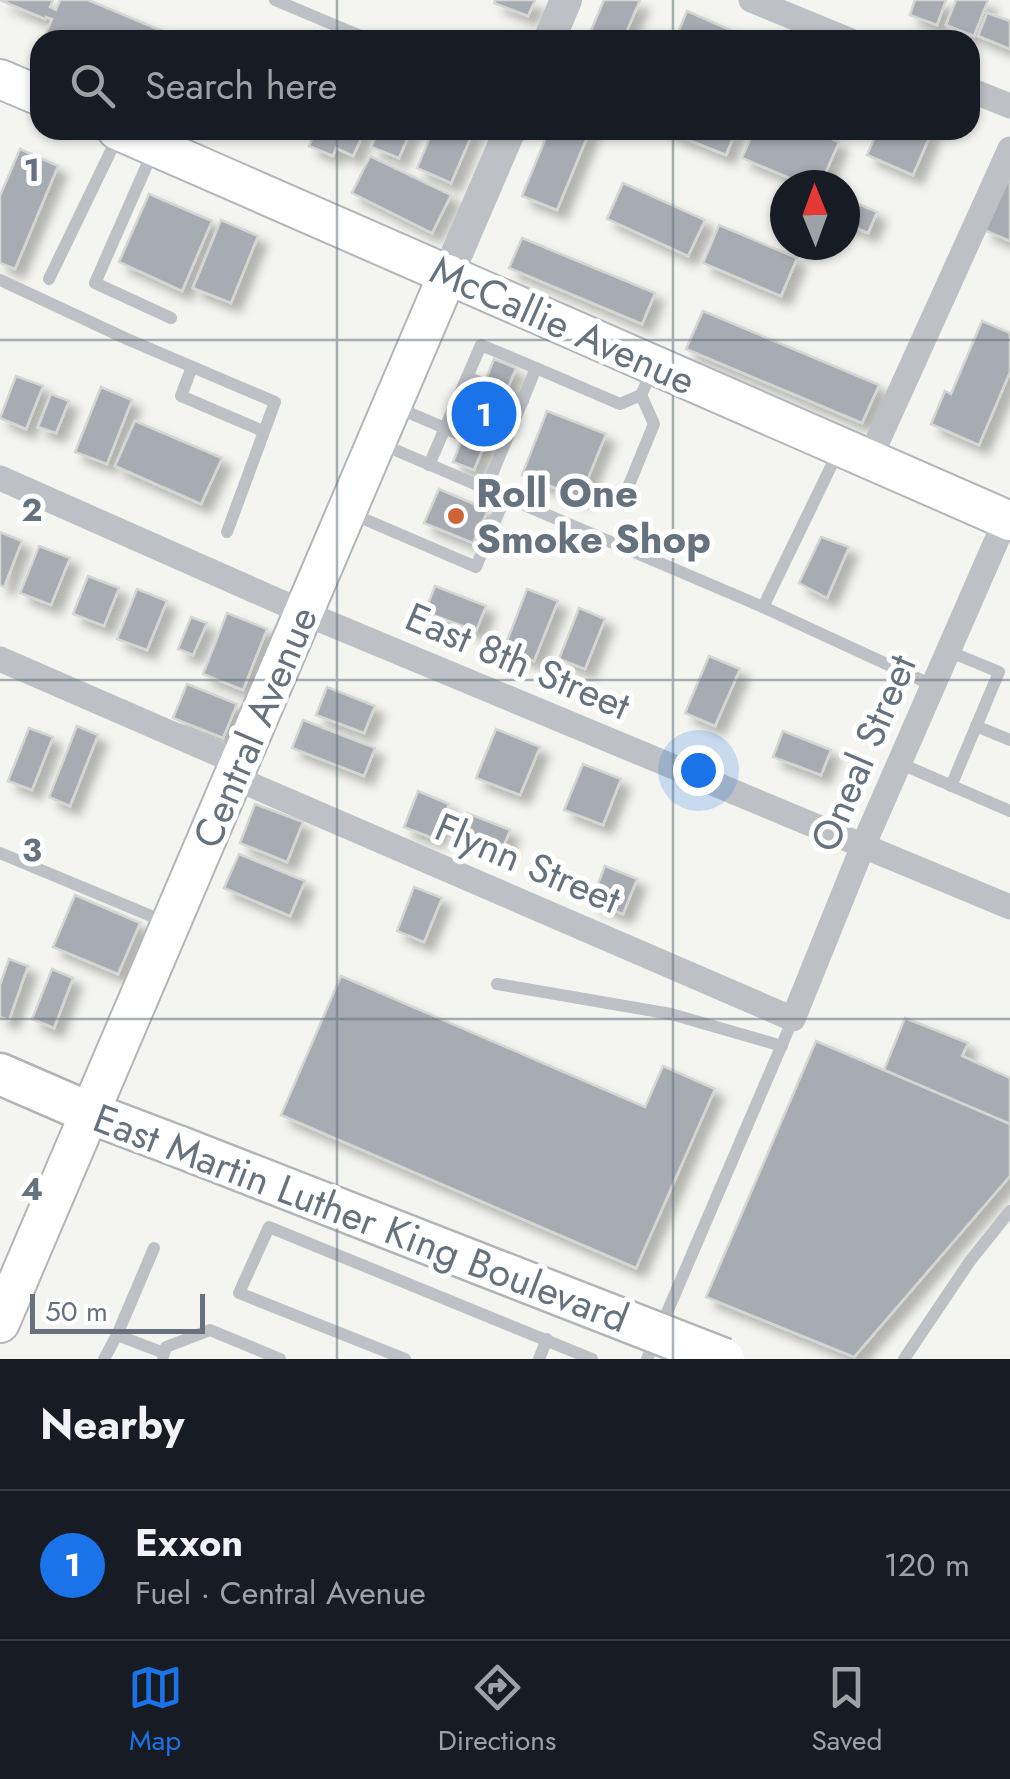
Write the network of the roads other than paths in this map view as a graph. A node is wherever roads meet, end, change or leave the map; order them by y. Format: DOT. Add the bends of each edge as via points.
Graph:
graph roads {
  1 [pos="275,0"];
  2 [pos="566,0"];
  3 [pos="751,0"];
  4 [pos="346,30"];
  5 [pos="553,30"];
  6 [pos="824,30"];
  7 [pos="1,81"];
  8 [pos="30,92"];
  9 [pos="980,94"];
  10 [pos="1010,106"];
  11 [pos="114,140"];
  12 [pos="140,140"];
  13 [pos="506,140"];
  14 [pos="155,146"];
  15 [pos="1010,149"];
  16 [pos="448,274"];
  17 [pos="49,279"];
  18 [pos="0,280"];
  19 [pos="171,318"];
  20 [pos="192,367"];
  21 [pos="536,368"];
  22 [pos="467,377"];
  23 [pos="648,380"];
  24 [pos="484,384"];
  25 [pos="505,393"];
  26 [pos="523,401"];
  27 [pos="456,402"];
  28 [pos="392,405"];
  29 [pos="474,410"];
  30 [pos="495,419"];
  31 [pos="512,426"];
  32 [pos="445,428"];
  33 [pos="263,432"];
  34 [pos="463,436"];
  35 [pos="376,442"];
  36 [pos="484,446"];
  37 [pos="501,453"];
  38 [pos="855,454"];
  39 [pos="429,464"];
  40 [pos="0,478"];
  41 [pos="486,489"];
  42 [pos="506,497"];
  43 [pos="624,497"];
  44 [pos="347,511"];
  45 [pos="1008,520"];
  46 [pos="227,532"];
  47 [pos="763,607"];
  48 [pos="303,612"];
  49 [pos="948,651"];
  50 [pos="0,659"];
  51 [pos="932,685"];
  52 [pos="976,726"];
  53 [pos="1010,740"];
  54 [pos="899,763"];
  55 [pos="236,770"];
  56 [pos="952,786"];
  57 [pos="1010,810"];
  58 [pos="863,846"];
  59 [pos="0,852"];
  60 [pos="1010,907"];
  61 [pos="170,924"];
  62 [pos="497,984"];
  63 [pos="793,1019"];
  64 [pos="782,1046"];
  65 [pos="0,1074"];
  66 [pos="90,1113"];
  67 [pos="1010,1211"];
  68 [pos="154,1248"];
  69 [pos="0,1323"];
  70 [pos="116,1335"];
  71 [pos="547,1339"];
  72 [pos="163,1356"];
  73 [pos="104,1359"];
  74 [pos="280,1359"];
  75 [pos="405,1359"];
  76 [pos="539,1359"];
  77 [pos="592,1359"];
  78 [pos="647,1359"];
  79 [pos="724,1359"];
  80 [pos="904,1359"];
  1 -- 4 [label="lane"];
  2 -- 5 [label="street"];
  3 -- 6 [label="street"];
  7 -- 8 [label="main road"];
  9 -- 10 [label="street"];
  11 -- 17 [label="lane"];
  12 -- 14 [label="main road, McCallie Avenue"];
  13 -- 16 [label="street, Central Avenue"];
  14 -- 16 [label="main road, McCallie Avenue"];
  14 -- 19 [label="lane" via="95,282"];
  15 -- 38 [label="street"];
  16 -- 23 [label="main road, McCallie Avenue"];
  16 -- 28 [label="main road, Central Avenue"];
  18 -- 20 [label="lane"];
  20 -- 33 [label="lane" via="181,396"];
  20 -- 33 [label="lane" via="275,402"];
  21 -- 22 [label="lane" via="481,345"];
  21 -- 23 [label="lane" via="620,404"];
  21 -- 26 [label="lane"];
  22 -- 24 [label="lane"];
  22 -- 27 [label="lane"];
  23 -- 38 [label="main road, McCallie Avenue"];
  23 -- 43 [label="lane" via="654,424"];
  25 -- 26 [label="lane"];
  26 -- 31 [label="lane"];
  27 -- 29 [label="lane"];
  27 -- 32 [label="lane"];
  28 -- 32 [label="lane"];
  28 -- 35 [label="main road, Central Avenue"];
  30 -- 31 [label="lane"];
  31 -- 37 [label="lane"];
  32 -- 34 [label="lane"];
  32 -- 39 [label="lane"];
  33 -- 46 [label="lane"];
  35 -- 39 [label="lane"];
  35 -- 44 [label="main road, Central Avenue"];
  36 -- 37 [label="lane"];
  37 -- 41 [label="lane"];
  38 -- 45 [label="main road, McCallie Avenue"];
  38 -- 47 [label="lane"];
  39 -- 41 [label="lane"];
  40 -- 48 [label="street, East 8th Street"];
  41 -- 42 [label="lane"];
  42 -- 44 [label="lane" via="476,566"];
  42 -- 47 [label="lane"];
  44 -- 48 [label="main road, Central Avenue"];
  45 -- 49 [label="street, Oneal Street"];
  47 -- 51 [label="lane"];
  48 -- 55 [label="main road, Central Avenue"];
  48 -- 58 [label="street, East 8th Street"];
  49 -- 51 [label="street, Oneal Street"];
  49 -- 52 [label="lane" via="999,672"];
  50 -- 55 [label="street, Flynn Street"];
  51 -- 54 [label="street, Oneal Street"];
  52 -- 53 [label="lane"];
  52 -- 56 [label="lane"];
  54 -- 56 [label="lane"];
  54 -- 58 [label="street, Oneal Street"];
  55 -- 61 [label="main road, Central Avenue"];
  55 -- 63 [label="street, Flynn Street"];
  56 -- 57 [label="lane"];
  58 -- 60 [label="street, East 8th Street"];
  58 -- 63 [label="street, Oneal Street"];
  59 -- 61 [label="lane"];
  61 -- 66 [label="main road, Central Avenue"];
  62 -- 64 [label="lane" via="671,1014"];
  63 -- 64 [label="lane"];
  64 -- 78 [label="lane"];
  65 -- 66 [label="main road, East Martin Luther King Boulevard"];
  66 -- 69 [label="main road, Central Avenue"];
  66 -- 79 [label="main road, East Martin Luther King Boulevard, bridge"];
  67 -- 80 [label="lane"];
  68 -- 70 [label="lane"];
  70 -- 72 [label="lane"];
  70 -- 73 [label="lane"];
  71 -- 75 [label="lane" via="269,1226 239,1293"];
  71 -- 76 [label="lane"];
  71 -- 77 [label="lane"];
  72 -- 74 [label="lane" via="166,1347 210,1330"];
}
